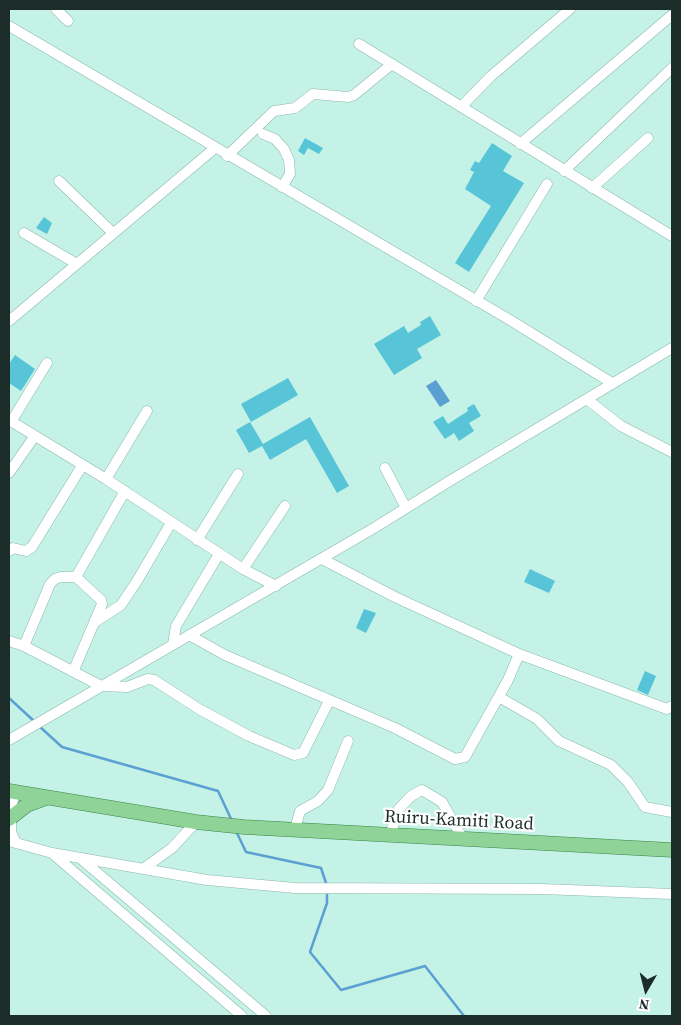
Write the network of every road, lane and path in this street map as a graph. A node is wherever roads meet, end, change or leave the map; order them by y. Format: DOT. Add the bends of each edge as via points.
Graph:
graph roads {
  1 [pos="56,9"];
  2 [pos="570,9"];
  3 [pos="672,15"];
  4 [pos="68,21"];
  5 [pos="9,26"];
  6 [pos="359,44"];
  7 [pos="392,64"];
  8 [pos="672,68"];
  9 [pos="461,107"];
  10 [pos="263,134"];
  11 [pos="648,138"];
  12 [pos="520,144"];
  13 [pos="215,148"];
  14 [pos="227,156"];
  15 [pos="564,171"];
  16 [pos="59,181"];
  17 [pos="547,184"];
  18 [pos="282,188"];
  19 [pos="592,188"];
  20 [pos="24,233"];
  21 [pos="113,233"];
  22 [pos="672,236"];
  23 [pos="77,264"];
  24 [pos="476,301"];
  25 [pos="9,321"];
  26 [pos="672,348"];
  27 [pos="47,363"];
  28 [pos="612,383"];
  29 [pos="588,400"];
  30 [pos="147,411"];
  31 [pos="10,421"];
  32 [pos="34,437"];
  33 [pos="672,452"];
  34 [pos="82,466"];
  35 [pos="385,468"];
  36 [pos="9,473"];
  37 [pos="238,474"];
  38 [pos="106,479"];
  39 [pos="125,491"];
  40 [pos="285,506"];
  41 [pos="406,508"];
  42 [pos="171,523"];
  43 [pos="197,540"];
  44 [pos="9,551"];
  45 [pos="219,554"];
  46 [pos="322,559"];
  47 [pos="243,569"];
  48 [pos="76,578"];
  49 [pos="276,586"];
  50 [pos="95,622"];
  51 [pos="189,635"];
  52 [pos="9,641"];
  53 [pos="173,644"];
  54 [pos="24,646"];
  55 [pos="518,654"];
  56 [pos="73,672"];
  57 [pos="101,686"];
  58 [pos="499,697"];
  59 [pos="329,701"];
  60 [pos="672,706"];
  61 [pos="9,740"];
  62 [pos="348,741"];
  63 [pos="10,790"];
  64 [pos="47,798"];
  65 [pos="108,808"];
  66 [pos="672,812"];
  67 [pos="9,818"];
  68 [pos="196,822"];
  69 [pos="295,830"];
  70 [pos="390,836"];
  71 [pos="463,839"];
  72 [pos="13,842"];
  73 [pos="672,850"];
  74 [pos="52,853"];
  75 [pos="79,858"];
  76 [pos="143,869"];
  77 [pos="672,894"];
  78 [pos="242,1016"];
  79 [pos="266,1016"];
  1 -- 4 [label="street"];
  2 -- 9 [label="street" via="490,77"];
  3 -- 12 [label="street"];
  5 -- 13 [label="street"];
  6 -- 7 [label="street"];
  7 -- 9 [label="street"];
  7 -- 14 [label="street" via="354,95 313,94 295,108 274,111"];
  8 -- 15 [label="street"];
  9 -- 12 [label="street"];
  10 -- 18 [label="street" via="284,149 289,160 290,174"];
  11 -- 19 [label="street"];
  12 -- 15 [label="street"];
  13 -- 14 [label="street"];
  13 -- 21 [label="street"];
  14 -- 18 [label="street"];
  15 -- 19 [label="street"];
  16 -- 21 [label="street"];
  17 -- 24 [label="street"];
  18 -- 24 [label="street"];
  19 -- 22 [label="street"];
  20 -- 23 [label="street"];
  21 -- 23 [label="street"];
  23 -- 25 [label="street"];
  24 -- 28 [label="street"];
  26 -- 28 [label="street"];
  27 -- 31 [label="street"];
  28 -- 29 [label="street"];
  29 -- 33 [label="street" via="612,421"];
  29 -- 41 [label="street"];
  30 -- 38 [label="street"];
  31 -- 32 [label="street"];
  32 -- 34 [label="street"];
  32 -- 36 [label="street"];
  34 -- 38 [label="street"];
  34 -- 44 [label="street" via="32,546 26,551 13,548"];
  35 -- 41 [label="street"];
  37 -- 43 [label="street"];
  38 -- 39 [label="street"];
  39 -- 42 [label="street"];
  39 -- 48 [label="street"];
  40 -- 47 [label="street"];
  41 -- 46 [label="street"];
  42 -- 43 [label="street"];
  42 -- 50 [label="street" via="121,605"];
  43 -- 45 [label="street"];
  45 -- 47 [label="street"];
  45 -- 53 [label="street" via="176,626"];
  46 -- 49 [label="street"];
  46 -- 55 [label="street"];
  47 -- 49 [label="street"];
  48 -- 50 [label="street" via="101,600"];
  48 -- 54 [label="street" via="62,577 50,584"];
  49 -- 51 [label="street"];
  50 -- 56 [label="street"];
  51 -- 53 [label="street"];
  51 -- 59 [label="street" via="225,655"];
  52 -- 54 [label="street"];
  53 -- 57 [label="street"];
  54 -- 56 [label="street"];
  55 -- 58 [label="street"];
  55 -- 60 [label="street" via="667,709"];
  56 -- 57 [label="street"];
  57 -- 59 [label="street" via="127,687 154,680 233,727 294,755 303,753"];
  57 -- 61 [label="street"];
  58 -- 59 [label="street" via="462,759 455,759 395,728"];
  58 -- 66 [label="street" via="537,719 560,740 622,773 645,807"];
  62 -- 69 [label="street" via="328,790 300,811"];
  63 -- 64 [label="main road"];
  63 -- 65 [label="main road"];
  63 -- 67 [label="street"];
  64 -- 65 [label="main road"];
  64 -- 67 [label="main road" via="27,805"];
  65 -- 68 [label="main road, Ruiru-Kamiti Road"];
  67 -- 72 [label="street"];
  68 -- 69 [label="main road, Ruiru-Kamiti Road"];
  68 -- 76 [label="street" via="172,848"];
  69 -- 70 [label="main road, Ruiru-Kamiti Road"];
  70 -- 71 [label="main road, Ruiru-Kamiti Road"];
  70 -- 71 [label="street" via="399,809 410,796 422,790 442,802"];
  71 -- 73 [label="main road, Ruiru-Kamiti Road"];
  72 -- 74 [label="street"];
  74 -- 75 [label="street"];
  74 -- 78 [label="street"];
  75 -- 76 [label="street"];
  75 -- 79 [label="street"];
  76 -- 77 [label="street" via="207,880 295,888 542,889"];
}
